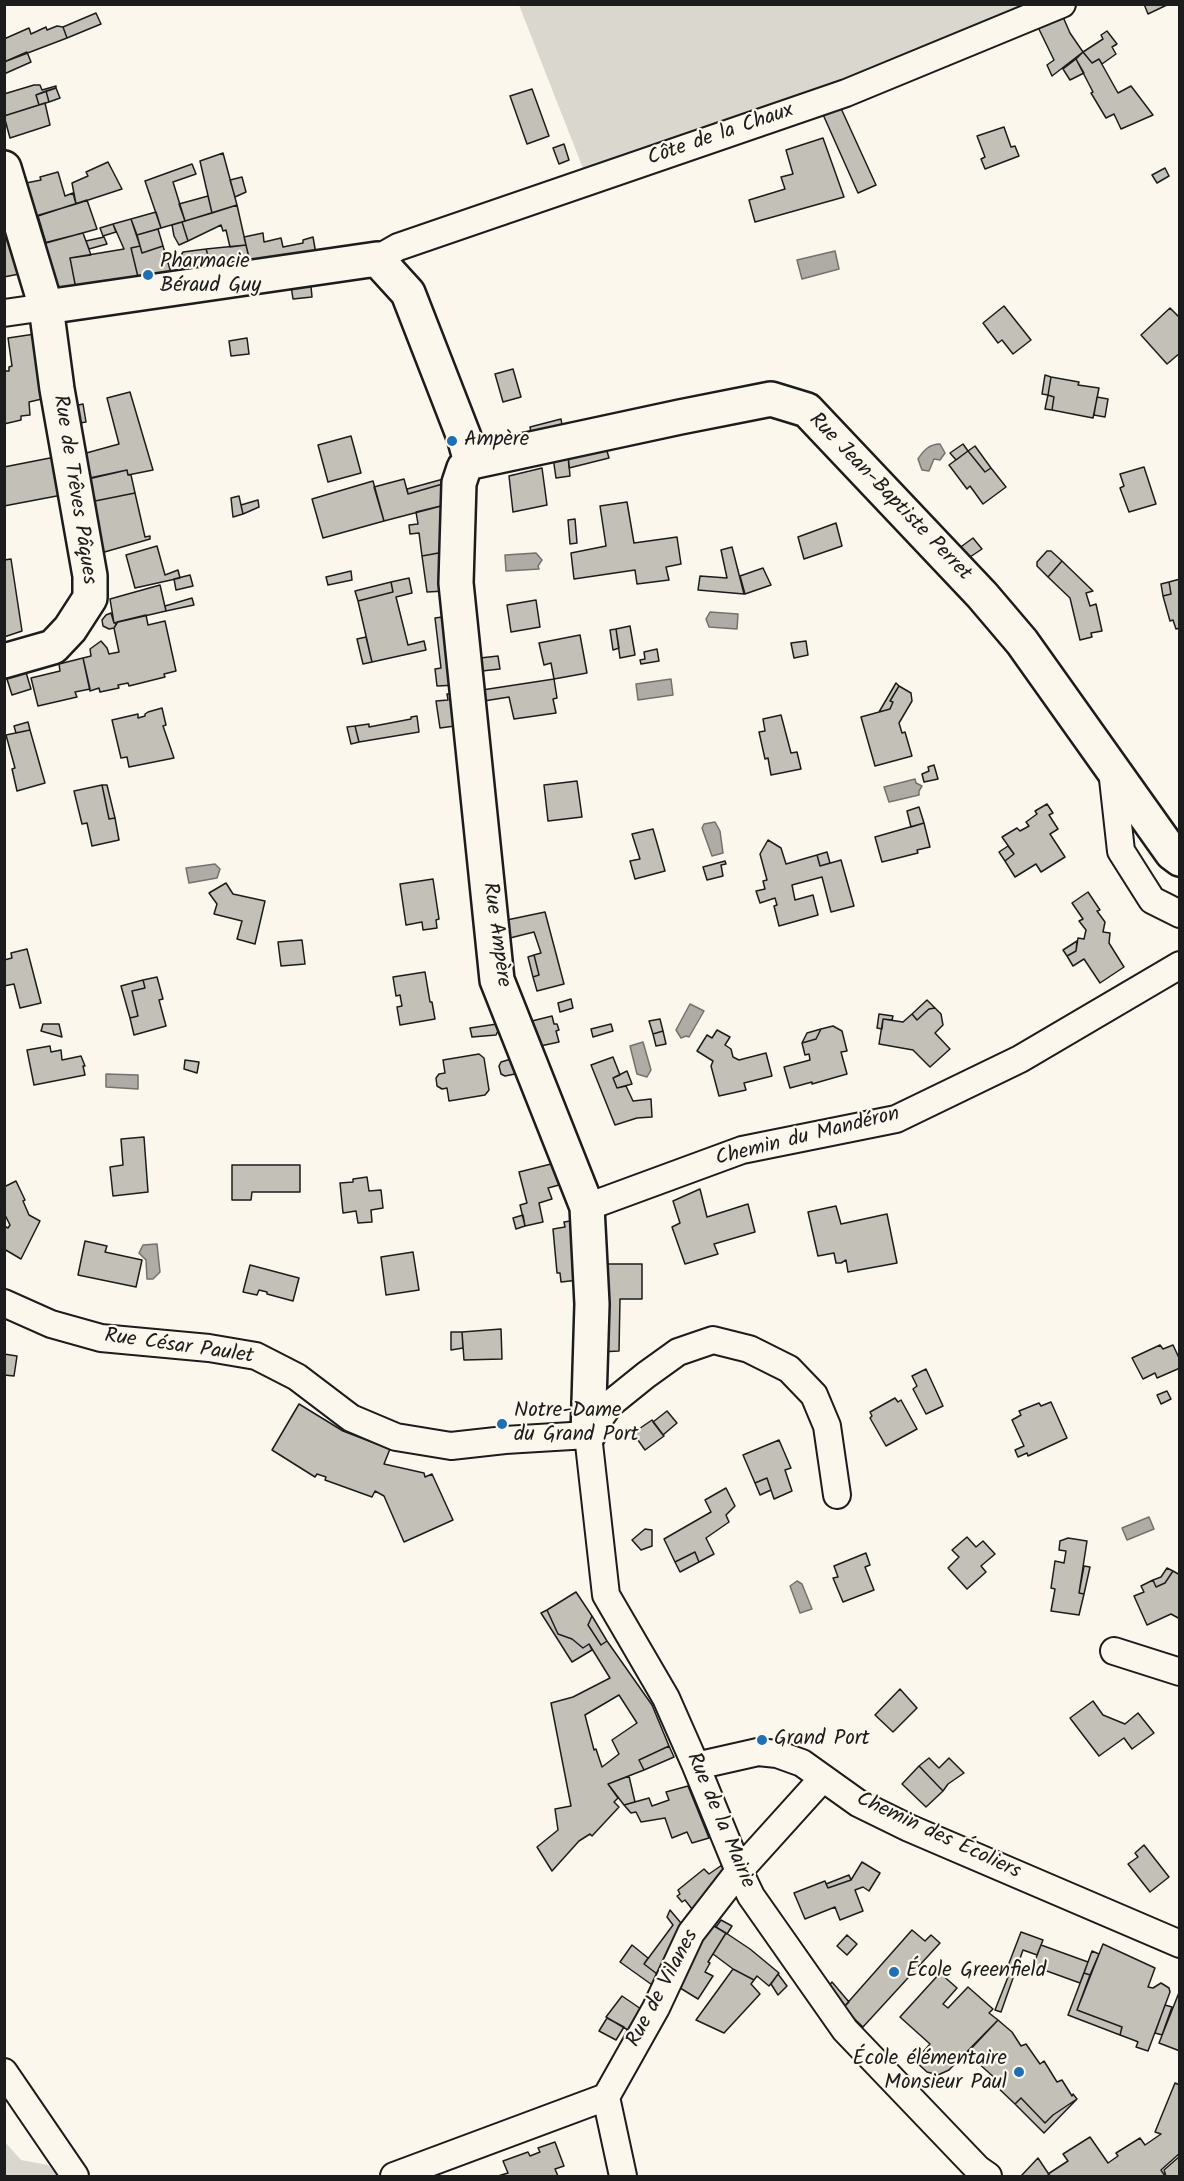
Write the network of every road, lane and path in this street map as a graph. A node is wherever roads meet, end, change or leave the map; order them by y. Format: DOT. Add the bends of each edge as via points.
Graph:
graph roads {
  1 [pos="1062,4"];
  2 [pos="5,173"];
  3 [pos="377,259"];
  4 [pos="45,308"];
  5 [pos="4,313"];
  6 [pos="471,462"];
  7 [pos="4,661"];
  8 [pos="1112,770"];
  9 [pos="1179,859"];
  10 [pos="1179,914"];
  11 [pos="1179,964"];
  12 [pos="587,1208"];
  13 [pos="4,1303"];
  14 [pos="588,1435"];
  15 [pos="837,1495"];
  16 [pos="1114,1652"];
  17 [pos="1179,1672"];
  18 [pos="696,1766"];
  19 [pos="824,1778"];
  20 [pos="739,1871"];
  21 [pos="1179,1944"];
  22 [pos="4,2072"];
  23 [pos="606,2097"];
  24 [pos="75,2176"];
  25 [pos="394,2176"];
  26 [pos="623,2176"];
  27 [pos="988,2176"];
  1 -- 3 [label="street, Côte de la Chaux" via="846,93 398,247"];
  2 -- 4 [label="street, Rue de Trêves Pâques"];
  3 -- 4 [label="street"];
  3 -- 6 [label="street" via="408,293"];
  4 -- 5 [label="street"];
  4 -- 7 [label="street, Rue de Trêves Pâques" via="90,576 90,598 70,629 52,647"];
  6 -- 8 [label="street, Rue Jean-Baptiste Perret" via="771,399 807,410 1022,642"];
  6 -- 12 [label="street, Rue Ampère" via="464,468 459,483 456,583 497,980"];
  8 -- 9 [label="street, Rue Jean-Baptiste Perret"];
  8 -- 10 [label="street" via="1122,850 1152,900"];
  11 -- 12 [label="street, Chemin du Mandéron" via="1020,1059 896,1119 742,1150"];
  12 -- 14 [label="street, Rue Ampère" via="592,1304"];
  13 -- 14 [label="street, Rue César Paulet" via="101,1338 256,1356 297,1377 351,1418 396,1437 451,1446"];
  14 -- 15 [label="street" via="610,1404 646,1375 678,1352 713,1340 749,1350 789,1369 814,1395 827,1426"];
  14 -- 18 [label="street, Rue de la Mairie" via="606,1595 666,1698"];
  16 -- 17 [label="street"];
  18 -- 19 [label="street, Chemin des Écoliers" via="758,1752 802,1763"];
  18 -- 20 [label="street, Rue de la Mairie"];
  19 -- 20 [label="street, Rue de Vilanes"];
  19 -- 21 [label="street, Chemin des Écoliers" via="858,1803 909,1828"];
  20 -- 23 [label="street, Rue de Vilanes" via="691,1933 656,2008"];
  20 -- 27 [label="street, Rue de la Mairie" via="751,1896 845,2030"];
  22 -- 24 [label="street"];
  23 -- 25 [label="street"];
  23 -- 26 [label="street"];
}
